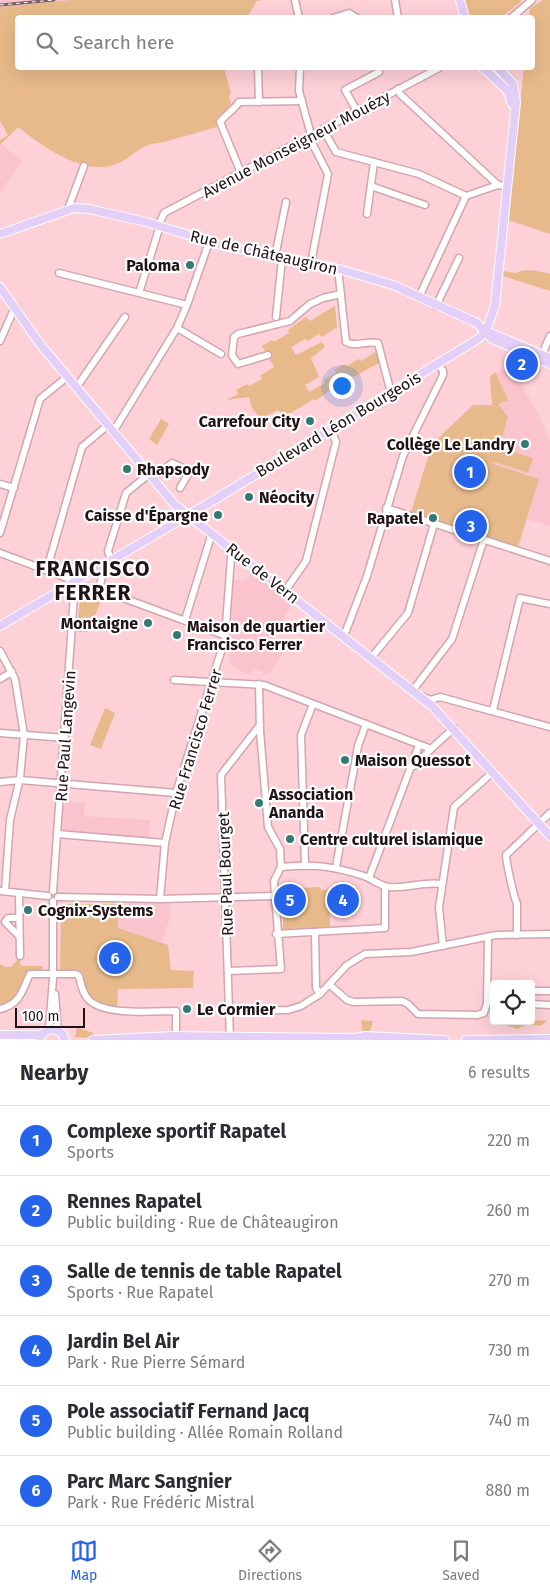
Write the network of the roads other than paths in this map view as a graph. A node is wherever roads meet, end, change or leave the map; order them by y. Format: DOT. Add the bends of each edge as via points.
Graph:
graph roads {
  1 [pos="295,0"];
  2 [pos="395,0"];
  3 [pos="459,0"];
  4 [pos="532,0"];
  5 [pos="298,15"];
  6 [pos="398,15"];
  7 [pos="461,15"];
  8 [pos="464,15"];
  9 [pos="513,15"];
  10 [pos="258,70"];
  11 [pos="300,70"];
  12 [pos="435,70"];
  13 [pos="485,70"];
  14 [pos="500,70"];
  15 [pos="380,72"];
  16 [pos="398,89"];
  17 [pos="302,101"];
  18 [pos="259,102"];
  19 [pos="357,111"];
  20 [pos="513,115"];
  21 [pos="323,129"];
  22 [pos="310,136"];
  23 [pos="374,162"];
  24 [pos="84,166"];
  25 [pos="241,173"];
  26 [pos="372,186"];
  27 [pos="502,186"];
  28 [pos="466,196"];
  29 [pos="286,202"];
  30 [pos="425,206"];
  31 [pos="68,209"];
  32 [pos="367,214"];
  33 [pos="159,225"];
  34 [pos="0,234"];
  35 [pos="209,242"];
  36 [pos="279,258"];
  37 [pos="459,258"];
  38 [pos="311,263"];
  39 [pos="338,268"];
  40 [pos="59,273"];
  41 [pos="0,287"];
  42 [pos="139,292"];
  43 [pos="341,294"];
  44 [pos="419,297"];
  45 [pos="188,305"];
  46 [pos="436,306"];
  47 [pos="15,308"];
  48 [pos="125,317"];
  49 [pos="276,317"];
  50 [pos="177,328"];
  51 [pos="486,330"];
  52 [pos="550,336"];
  53 [pos="0,341"];
  54 [pos="221,354"];
  55 [pos="268,355"];
  56 [pos="541,357"];
  57 [pos="550,358"];
  58 [pos="438,364"];
  59 [pos="550,364"];
  60 [pos="67,377"];
  61 [pos="76,388"];
  62 [pos="391,393"];
  63 [pos="110,428"];
  64 [pos="332,429"];
  65 [pos="150,477"];
  66 [pos="0,484"];
  67 [pos="14,488"];
  68 [pos="180,488"];
  69 [pos="386,508"];
  70 [pos="188,515"];
  71 [pos="434,524"];
  72 [pos="0,533"];
  73 [pos="212,533"];
  74 [pos="484,539"];
  75 [pos="235,551"];
  76 [pos="0,553"];
  77 [pos="110,560"];
  78 [pos="550,561"];
  79 [pos="102,566"];
  80 [pos="47,569"];
  81 [pos="76,581"];
  82 [pos="285,591"];
  83 [pos="550,604"];
  84 [pos="185,620"];
  85 [pos="0,626"];
  86 [pos="226,636"];
  87 [pos="344,636"];
  88 [pos="0,651"];
  89 [pos="371,658"];
  90 [pos="12,672"];
  91 [pos="0,679"];
  92 [pos="174,680"];
  93 [pos="212,681"];
  94 [pos="259,684"];
  95 [pos="415,692"];
  96 [pos="313,704"];
  97 [pos="493,710"];
  98 [pos="366,724"];
  99 [pos="260,725"];
  100 [pos="550,727"];
  101 [pos="454,728"];
  102 [pos="0,733"];
  103 [pos="24,735"];
  104 [pos="65,738"];
  105 [pos="419,746"];
  106 [pos="431,749"];
  107 [pos="413,766"];
  108 [pos="493,772"];
  109 [pos="20,780"];
  110 [pos="0,782"];
  111 [pos="61,785"];
  112 [pos="176,793"];
  113 [pos="550,813"];
  114 [pos="539,823"];
  115 [pos="58,834"];
  116 [pos="550,836"];
  117 [pos="166,843"];
  118 [pos="305,865"];
  119 [pos="281,867"];
  120 [pos="336,867"];
  121 [pos="369,878"];
  122 [pos="442,884"];
  123 [pos="385,887"];
  124 [pos="3,891"];
  125 [pos="19,892"];
  126 [pos="53,896"];
  127 [pos="275,896"];
  128 [pos="226,897"];
  129 [pos="160,899"];
  130 [pos="19,918"];
  131 [pos="315,932"];
  132 [pos="276,934"];
  133 [pos="550,934"];
  134 [pos="517,935"];
  135 [pos="19,936"];
  136 [pos="488,936"];
  137 [pos="444,946"];
  138 [pos="20,956"];
  139 [pos="228,971"];
  140 [pos="53,977"];
  141 [pos="330,985"];
  142 [pos="490,991"];
  143 [pos="535,991"];
  144 [pos="550,991"];
  145 [pos="320,994"];
  146 [pos="490,1004"];
  147 [pos="535,1004"];
  148 [pos="550,1005"];
  149 [pos="0,1009"];
  150 [pos="230,1011"];
  151 [pos="49,1030"];
  152 [pos="58,1031"];
  153 [pos="0,1034"];
  154 [pos="176,1036"];
  155 [pos="41,1037"];
  156 [pos="111,1039"];
  157 [pos="230,1039"];
  158 [pos="550,1039"];
  159 [pos="65,1040"];
  160 [pos="93,1040"];
  161 [pos="445,1040"];
  162 [pos="466,1040"];
  1 -- 5 [label="street"];
  2 -- 6 [label="street"];
  3 -- 7 [label="main road"];
  3 -- 8 [label="main road"];
  4 -- 9 [label="street"];
  10 -- 18 [label="street"];
  11 -- 17 [label="street"];
  12 -- 16 [label="street, Avenue Monseigneur Mouézy"];
  13 -- 20 [label="main road" via="509,93"];
  14 -- 20 [label="main road" via="514,88 516,102"];
  15 -- 19 [label="street" via="346,90"];
  16 -- 19 [label="street, Avenue Monseigneur Mouézy"];
  16 -- 27 [label="street"];
  17 -- 18 [label="street"];
  17 -- 22 [label="street"];
  18 -- 25 [label="street" via="239,102 233,112 220,122"];
  19 -- 21 [label="street, Avenue Monseigneur Mouézy"];
  20 -- 27 [label="main road"];
  21 -- 22 [label="street, Avenue Monseigneur Mouézy"];
  21 -- 23 [label="street" via="336,152"];
  22 -- 25 [label="street, Avenue Monseigneur Mouézy"];
  22 -- 38 [label="street" via="328,174"];
  23 -- 26 [label="street"];
  23 -- 28 [label="street" via="419,174"];
  24 -- 31 [label="street"];
  25 -- 33 [label="street, Avenue Monseigneur Mouézy" via="164,213"];
  26 -- 30 [label="street"];
  26 -- 32 [label="street"];
  27 -- 28 [label="street"];
  27 -- 51 [label="main road" via="494,310"];
  28 -- 44 [label="street"];
  29 -- 36 [label="street"];
  31 -- 33 [label="main road, Rue de Châteaugiron" via="89,209"];
  31 -- 34 [label="main road, Rue de Châteaugiron"];
  33 -- 35 [label="main road, Rue de Châteaugiron"];
  33 -- 42 [label="street"];
  35 -- 36 [label="main road, Rue de Châteaugiron"];
  35 -- 45 [label="street"];
  36 -- 38 [label="main road, Rue de Châteaugiron"];
  36 -- 49 [label="street"];
  37 -- 46 [label="street"];
  38 -- 39 [label="main road, Rue de Châteaugiron"];
  39 -- 43 [label="street"];
  39 -- 44 [label="main road, Rue de Châteaugiron" via="393,285"];
  40 -- 42 [label="street"];
  41 -- 47 [label="main road, Rue de Vern"];
  42 -- 45 [label="street"];
  43 -- 55 [label="street" via="310,304 290,321 234,337 232,355 238,364"];
  43 -- 62 [label="street" via="346,342 352,345 378,343"];
  44 -- 46 [label="main road, Rue de Châteaugiron"];
  45 -- 50 [label="street"];
  46 -- 51 [label="main road, Rue de Châteaugiron" via="475,328"];
  47 -- 53 [label="street"];
  47 -- 60 [label="main road, Rue de Vern"];
  48 -- 61 [label="street"];
  50 -- 54 [label="street"];
  50 -- 63 [label="street"];
  51 -- 56 [label="main road, Rue de Châteaugiron" via="492,339"];
  51 -- 58 [label="main road, Boulevard Léon Bourgeois" via="476,341"];
  52 -- 56 [label="street"];
  56 -- 57 [label="main road, Rue de Châteaugiron"];
  56 -- 59 [label="main road, Rue de Châteaugiron"];
  58 -- 62 [label="main road, Boulevard Léon Bourgeois"];
  58 -- 69 [label="street" via="443,375 403,456"];
  60 -- 61 [label="main road, Rue de Vern"];
  60 -- 67 [label="street" via="40,399"];
  61 -- 63 [label="main road, Rue de Vern"];
  62 -- 64 [label="main road, Boulevard Léon Bourgeois"];
  63 -- 65 [label="main road, Rue de Vern"];
  63 -- 80 [label="street" via="82,447"];
  64 -- 70 [label="main road, Boulevard Léon Bourgeois"];
  64 -- 82 [label="street" via="336,442 306,563"];
  65 -- 68 [label="street" via="170,463 174,464 190,471"];
  65 -- 70 [label="main road, Rue de Vern"];
  65 -- 77 [label="street" via="126,493 108,551"];
  66 -- 67 [label="street"];
  67 -- 72 [label="street"];
  69 -- 71 [label="street"];
  69 -- 87 [label="street" via="367,576"];
  70 -- 73 [label="main road, Rue de Vern"];
  70 -- 77 [label="main road, Boulevard Léon Bourgeois"];
  71 -- 74 [label="street"];
  71 -- 89 [label="street" via="408,613"];
  73 -- 75 [label="main road, Rue de Vern"];
  73 -- 84 [label="street"];
  74 -- 78 [label="street"];
  74 -- 95 [label="street" via="452,639"];
  75 -- 82 [label="main road, Rue de Vern"];
  75 -- 86 [label="street, Rue Francisco Ferrer" via="231,557"];
  76 -- 80 [label="street"];
  77 -- 79 [label="main road, Boulevard Léon Bourgeois"];
  79 -- 81 [label="main road, Boulevard Léon Bourgeois"];
  79 -- 84 [label="street" via="99,589"];
  80 -- 81 [label="street"];
  81 -- 85 [label="main road, Boulevard Léon Bourgeois"];
  81 -- 104 [label="street, Rue Paul Langevin"];
  82 -- 87 [label="main road, Rue de Vern"];
  83 -- 97 [label="street" via="520,598"];
  84 -- 86 [label="street"];
  86 -- 93 [label="street, Rue Francisco Ferrer"];
  87 -- 89 [label="main road, Rue de Vern"];
  88 -- 90 [label="street"];
  89 -- 95 [label="main road, Rue de Vern"];
  90 -- 91 [label="street"];
  90 -- 103 [label="street"];
  92 -- 93 [label="street"];
  93 -- 94 [label="street"];
  93 -- 112 [label="street, Rue Francisco Ferrer"];
  94 -- 96 [label="street"];
  94 -- 99 [label="street"];
  95 -- 97 [label="street" via="430,700 440,697"];
  95 -- 101 [label="main road, Rue de Vern"];
  96 -- 98 [label="street"];
  96 -- 118 [label="street" via="301,735"];
  97 -- 100 [label="street"];
  98 -- 105 [label="street"];
  98 -- 120 [label="street" via="358,746"];
  99 -- 119 [label="street" via="268,827 280,849"];
  99 -- 128 [label="street, Rue Paul Bourget" via="221,775"];
  101 -- 106 [label="street"];
  101 -- 108 [label="main road, Rue de Vern"];
  102 -- 103 [label="street"];
  103 -- 104 [label="street"];
  103 -- 109 [label="street"];
  104 -- 111 [label="street, Rue Paul Langevin"];
  105 -- 106 [label="street"];
  105 -- 107 [label="street"];
  106 -- 107 [label="street"];
  107 -- 121 [label="street"];
  108 -- 114 [label="main road, Rue de Vern"];
  108 -- 122 [label="street" via="454,807"];
  109 -- 110 [label="street"];
  109 -- 111 [label="street"];
  109 -- 124 [label="street" via="10,820"];
  111 -- 112 [label="street"];
  111 -- 115 [label="street, Rue Paul Langevin"];
  112 -- 117 [label="street, Rue Francisco Ferrer"];
  113 -- 114 [label="street"];
  114 -- 116 [label="main road, Rue de Vern"];
  114 -- 134 [label="street" via="506,854 506,868 516,903"];
  115 -- 117 [label="street"];
  115 -- 126 [label="street, Rue Paul Langevin"];
  117 -- 129 [label="street, Rue Francisco Ferrer"];
  118 -- 119 [label="street"];
  118 -- 120 [label="street"];
  119 -- 127 [label="street" via="274,882"];
  120 -- 121 [label="street"];
  121 -- 123 [label="street"];
  122 -- 123 [label="street"];
  122 -- 137 [label="street" via="439,907"];
  123 -- 131 [label="street" via="385,928"];
  124 -- 125 [label="street"];
  125 -- 126 [label="street"];
  125 -- 130 [label="street"];
  126 -- 129 [label="street"];
  126 -- 140 [label="street, Rue Paul Langevin"];
  127 -- 128 [label="street"];
  127 -- 132 [label="street"];
  128 -- 129 [label="street"];
  128 -- 139 [label="street, Rue Paul Bourget"];
  130 -- 135 [label="street"];
  130 -- 135 [label="street" via="8,918 5,922"];
  131 -- 132 [label="street"];
  131 -- 145 [label="street" via="316,988"];
  132 -- 139 [label="street" via="280,936 281,969"];
  133 -- 134 [label="street"];
  134 -- 136 [label="street"];
  135 -- 138 [label="street"];
  136 -- 137 [label="street"];
  136 -- 142 [label="street"];
  137 -- 141 [label="street" via="411,952 364,954 347,965"];
  139 -- 150 [label="street, Rue Paul Bourget"];
  140 -- 149 [label="street" via="30,974 21,996 13,1004"];
  140 -- 151 [label="street, Rue Paul Langevin"];
  140 -- 152 [label="street, Rue Paul Langevin"];
  140 -- 154 [label="street" via="78,975 89,1000 100,1008 176,1011"];
  141 -- 145 [label="street"];
  141 -- 146 [label="street" via="346,1000 402,1001 418,1014 477,1015 484,1013"];
  143 -- 144 [label="street"];
  145 -- 150 [label="street" via="288,1010"];
  147 -- 148 [label="street"];
  150 -- 157 [label="street, Rue Paul Bourget"];
  151 -- 152 [label="main road"];
  151 -- 155 [label="main road"];
  152 -- 159 [label="main road"];
  153 -- 155 [label="main road"];
  154 -- 156 [label="main road"];
  154 -- 157 [label="main road"];
  156 -- 160 [label="main road"];
  157 -- 161 [label="main road" via="365,1036"];
  158 -- 162 [label="main road"];
}
